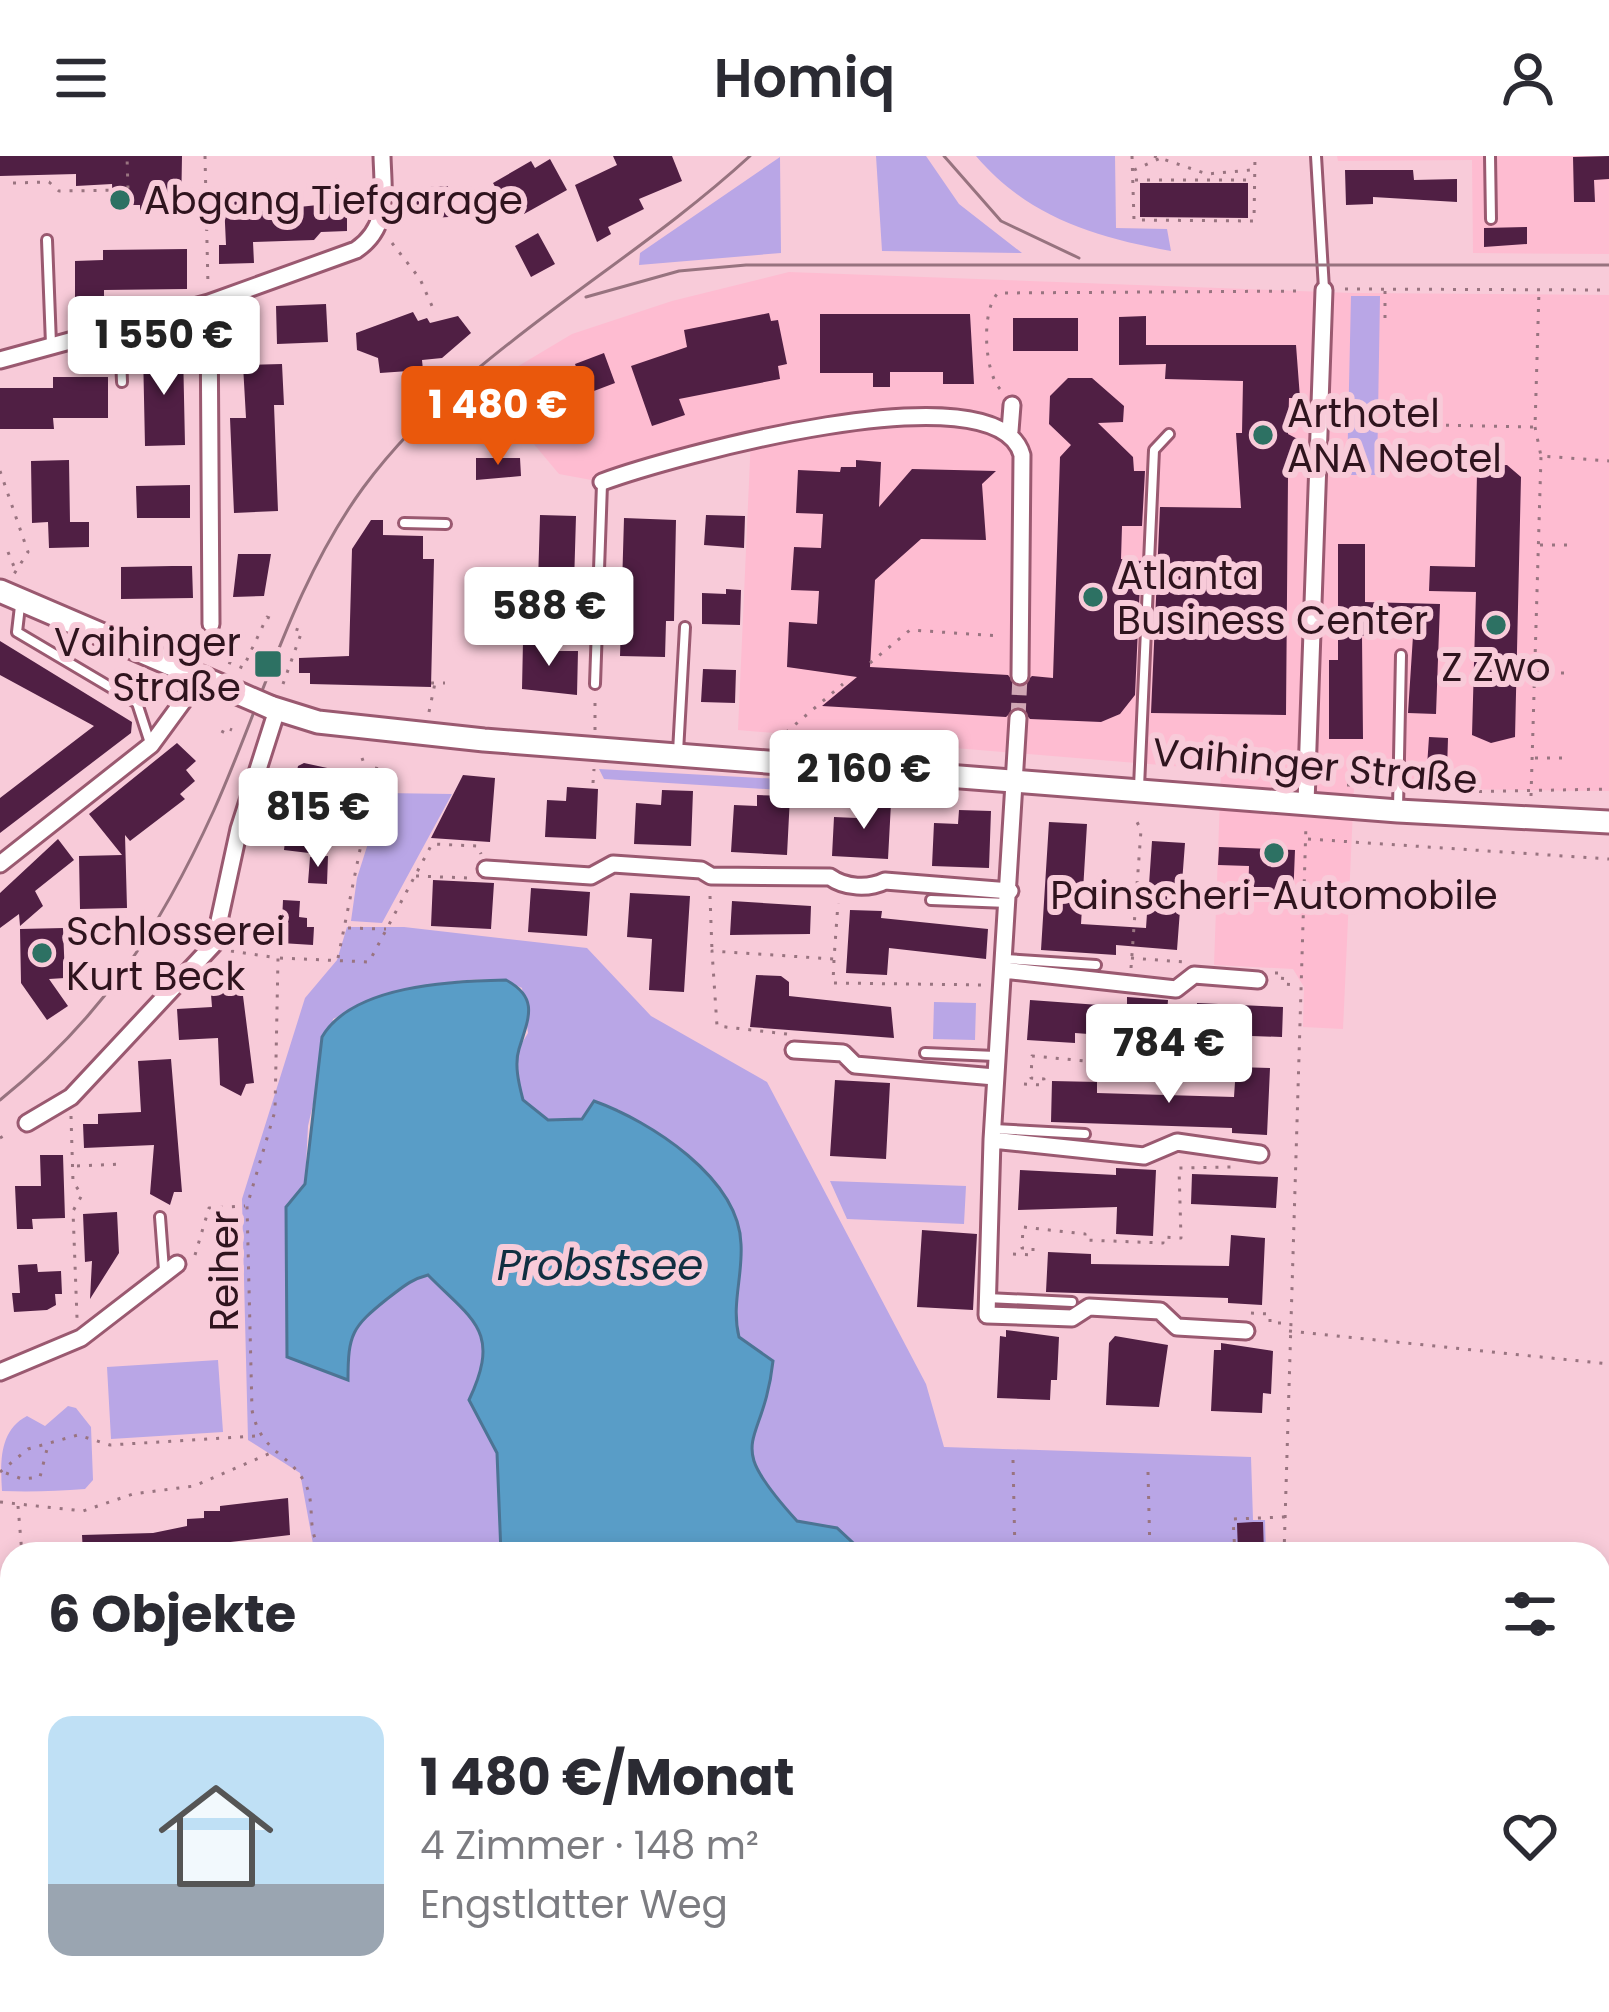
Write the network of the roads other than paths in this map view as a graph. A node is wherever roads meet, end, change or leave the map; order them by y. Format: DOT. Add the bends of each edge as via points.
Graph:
graph roads {
  1 [pos="382,156"];
  2 [pos="1316,156"];
  3 [pos="1490,156"];
  4 [pos="1491,220"];
  5 [pos="47,241"];
  6 [pos="1324,290"];
  7 [pos="209,303"];
  8 [pos="120,327"];
  9 [pos="51,346"];
  10 [pos="0,360"];
  11 [pos="122,382"];
  12 [pos="1012,405"];
  13 [pos="1010,431"];
  14 [pos="1169,434"];
  15 [pos="602,482"];
  16 [pos="404,523"];
  17 [pos="446,524"];
  18 [pos="9,594"];
  19 [pos="211,624"];
  20 [pos="685,627"];
  21 [pos="1401,655"];
  22 [pos="1019,676"];
  23 [pos="200,678"];
  24 [pos="595,684"];
  25 [pos="274,708"];
  26 [pos="1018,718"];
  27 [pos="151,745"];
  28 [pos="677,754"];
  29 [pos="1016,780"];
  30 [pos="1139,789"];
  31 [pos="1306,803"];
  32 [pos="1398,811"];
  33 [pos="1609,821"];
  34 [pos="0,864"];
  35 [pos="486,869"];
  36 [pos="1010,897"];
  37 [pos="931,900"];
  38 [pos="1096,965"];
  39 [pos="1003,971"];
  40 [pos="1258,980"];
  41 [pos="794,1050"];
  42 [pos="925,1053"];
  43 [pos="996,1056"];
  44 [pos="995,1078"];
  45 [pos="27,1124"];
  46 [pos="992,1134"];
  47 [pos="1085,1134"];
  48 [pos="1260,1154"];
  49 [pos="160,1217"];
  50 [pos="171,1267"];
  51 [pos="985,1298"];
  52 [pos="1072,1302"];
  53 [pos="1246,1331"];
  54 [pos="0,1372"];
  1 -- 7 [label="street" via="379,227 356,250"];
  2 -- 6 [label="lane"];
  3 -- 4 [label="lane"];
  5 -- 9 [label="lane"];
  6 -- 31 [label="street"];
  7 -- 8 [label="street"];
  7 -- 19 [label="street"];
  8 -- 9 [label="street"];
  8 -- 11 [label="lane"];
  9 -- 10 [label="street"];
  12 -- 13 [label="street"];
  13 -- 15 [label="street" via="946,420 823,424 671,457"];
  13 -- 22 [label="street" via="1022,455"];
  14 -- 30 [label="lane" via="1154,450"];
  15 -- 24 [label="lane"];
  16 -- 17 [label="lane"];
  18 -- 23 [label="main road, Vaihinger Straße"];
  18 -- 27 [label="lane" via="17,632 137,704"];
  20 -- 28 [label="lane"];
  21 -- 32 [label="lane"];
  23 -- 25 [label="main road, Vaihinger Straße, bridge"];
  23 -- 27 [label="street"];
  25 -- 28 [label="main road, Vaihinger Straße" via="318,722"];
  25 -- 45 [label="street" via="214,944 71,1096"];
  26 -- 29 [label="street"];
  27 -- 34 [label="street"];
  28 -- 29 [label="main road, Vaihinger Straße"];
  29 -- 30 [label="main road, Vaihinger Straße"];
  29 -- 36 [label="street"];
  30 -- 31 [label="main road, Vaihinger Straße"];
  31 -- 32 [label="main road, Vaihinger Straße"];
  32 -- 33 [label="main road, Vaihinger Straße"];
  35 -- 36 [label="street" via="590,876 613,864"];
  36 -- 37 [label="lane"];
  36 -- 39 [label="street"];
  38 -- 39 [label="lane"];
  39 -- 40 [label="street" via="1176,988 1194,975"];
  39 -- 43 [label="street"];
  41 -- 44 [label="street" via="843,1053 855,1065"];
  42 -- 43 [label="lane"];
  43 -- 44 [label="street"];
  44 -- 46 [label="street"];
  46 -- 47 [label="lane"];
  46 -- 48 [label="street" via="1144,1156 1177,1142"];
  46 -- 51 [label="street"];
  49 -- 50 [label="lane"];
  50 -- 54 [label="street" via="81,1338"];
  51 -- 52 [label="lane"];
  51 -- 53 [label="street" via="987,1315 1160,1311 1177,1327"];
}
